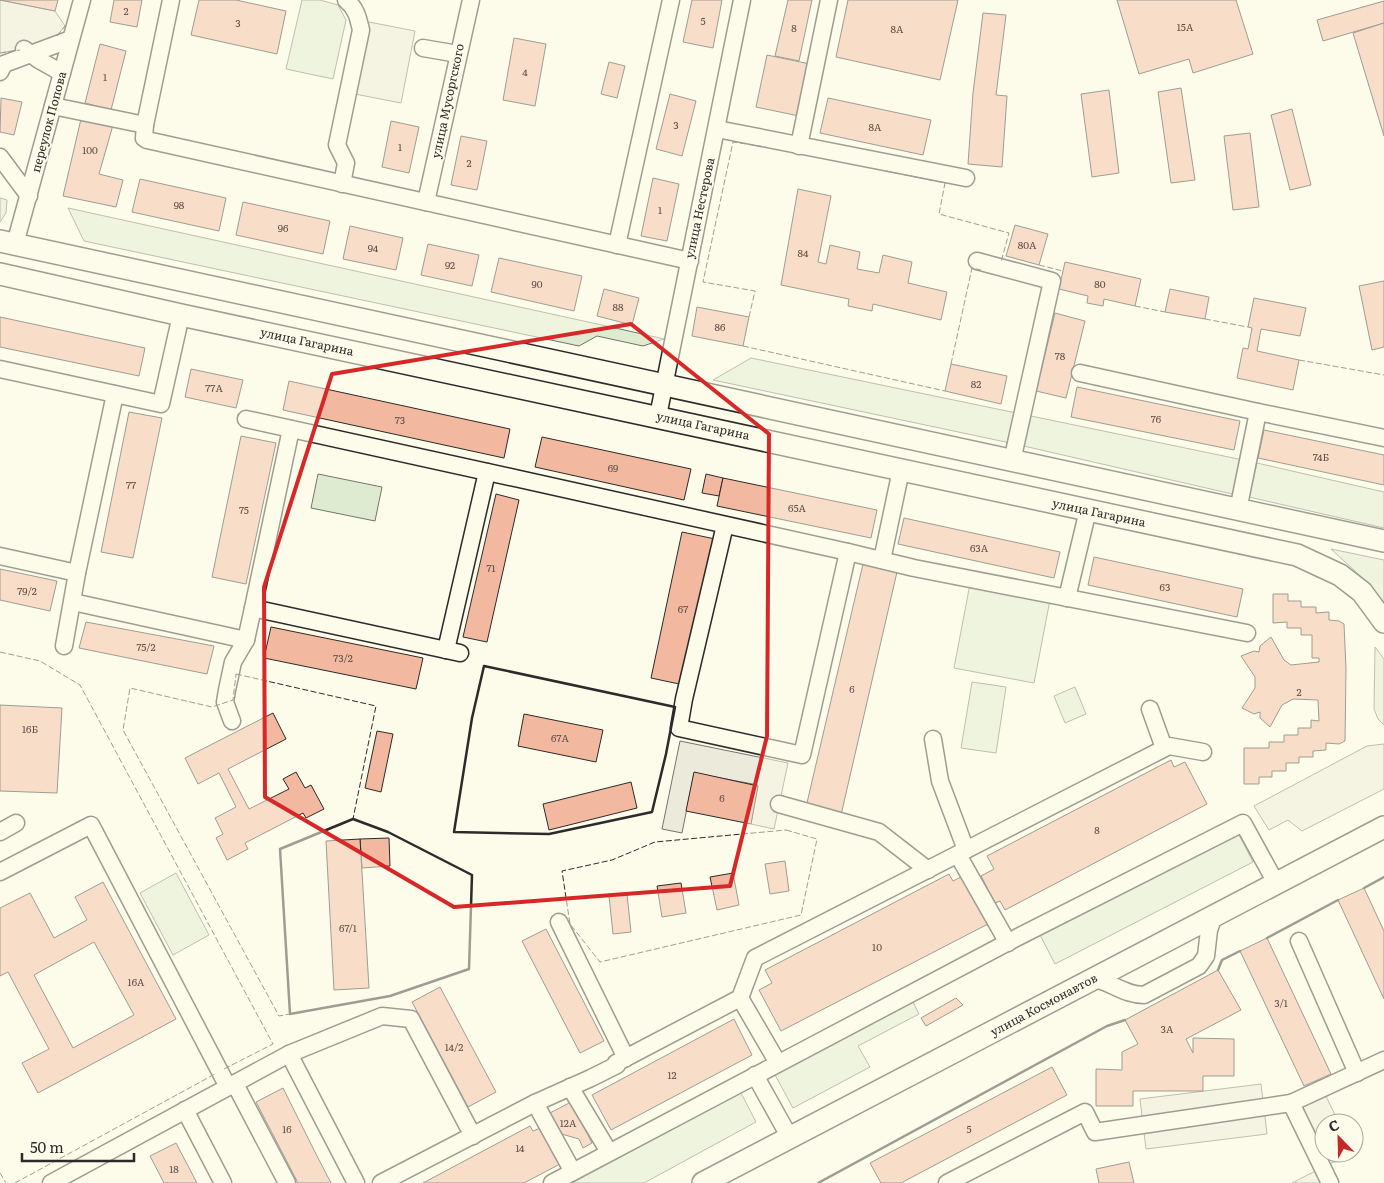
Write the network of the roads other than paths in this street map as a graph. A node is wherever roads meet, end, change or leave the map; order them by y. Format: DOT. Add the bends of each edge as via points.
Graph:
graph roads {
  1 [pos="82,0"];
  2 [pos="171,0"];
  3 [pos="346,0"];
  4 [pos="471,0"];
  5 [pos="671,0"];
  6 [pos="742,0"];
  7 [pos="829,0"];
  8 [pos="71,39"];
  9 [pos="423,48"];
  10 [pos="27,51"];
  11 [pos="458,54"];
  12 [pos="0,72"];
  13 [pos="62,73"];
  14 [pos="53,106"];
  15 [pos="145,125"];
  16 [pos="717,129"];
  17 [pos="799,146"];
  18 [pos="0,157"];
  19 [pos="966,178"];
  20 [pos="342,184"];
  21 [pos="28,196"];
  22 [pos="426,202"];
  23 [pos="8,242"];
  24 [pos="617,245"];
  25 [pos="690,261"];
  26 [pos="977,261"];
  27 [pos="0,274"];
  28 [pos="181,315"];
  29 [pos="0,369"];
  30 [pos="1080,373"];
  31 [pos="666,385"];
  32 [pos="115,394"];
  33 [pos="1258,412"];
  34 [pos="658,416"];
  35 [pos="246,419"];
  36 [pos="291,429"];
  37 [pos="1384,438"];
  38 [pos="1012,461"];
  39 [pos="902,470"];
  40 [pos="487,472"];
  41 [pos="1088,510"];
  42 [pos="1238,510"];
  43 [pos="725,525"];
  44 [pos="1384,541"];
  45 [pos="848,552"];
  46 [pos="0,556"];
  47 [pos="882,560"];
  48 [pos="77,573"];
  49 [pos="1067,598"];
  50 [pos="73,602"];
  51 [pos="254,608"];
  52 [pos="1384,622"];
  53 [pos="1247,633"];
  54 [pos="246,640"];
  55 [pos="64,646"];
  56 [pos="1150,709"];
  57 [pos="232,722"];
  58 [pos="933,739"];
  59 [pos="1164,748"];
  60 [pos="1203,752"];
  61 [pos="779,804"];
  62 [pos="16,823"];
  63 [pos="1384,827"];
  64 [pos="0,832"];
  65 [pos="962,852"];
  66 [pos="928,870"];
  67 [pos="0,872"];
  68 [pos="1276,884"];
  69 [pos="1214,916"];
  70 [pos="559,922"];
  71 [pos="1298,941"];
  72 [pos="1008,942"];
  73 [pos="1094,979"];
  74 [pos="740,998"];
  75 [pos="289,1054"];
  76 [pos="626,1058"];
  77 [pos="1384,1060"];
  78 [pos="778,1063"];
  79 [pos="1357,1073"];
  80 [pos="755,1075"];
  81 [pos="232,1085"];
  82 [pos="570,1087"];
  83 [pos="535,1103"];
  84 [pos="1291,1103"];
  85 [pos="185,1110"];
  86 [pos="473,1136"];
  87 [pos="790,1138"];
  88 [pos="609,1152"];
  89 [pos="573,1172"];
  90 [pos="51,1183"];
  91 [pos="223,1183"];
  92 [pos="287,1183"];
  93 [pos="356,1183"];
  94 [pos="380,1183"];
  95 [pos="552,1183"];
  96 [pos="703,1183"];
  97 [pos="947,1183"];
  98 [pos="1330,1183"];
  1 -- 8 [label="street, переулок Попова"];
  2 -- 15 [label="street"];
  3 -- 20 [label="street" via="357,13 361,30 337,144 346,163"];
  4 -- 11 [label="street, улица Мусоргского"];
  5 -- 24 [label="street"];
  6 -- 16 [label="street, улица Нестерова"];
  7 -- 17 [label="street"];
  8 -- 10 [label="street"];
  8 -- 13 [label="street, переулок Попова"];
  9 -- 11 [label="street"];
  10 -- 12 [label="street" via="4,64"];
  10 -- 13 [label="street"];
  11 -- 22 [label="street, улица Мусоргского"];
  13 -- 14 [label="street, переулок Попова"];
  14 -- 15 [label="street"];
  14 -- 21 [label="street, переулок Попова"];
  15 -- 20 [label="street" via="144,138 147,140"];
  16 -- 17 [label="street"];
  16 -- 25 [label="street, улица Нестерова"];
  17 -- 19 [label="street"];
  18 -- 21 [label="street"];
  20 -- 22 [label="street"];
  21 -- 23 [label="street, переулок Попова"];
  22 -- 24 [label="street"];
  23 -- 31 [label="main road"];
  24 -- 25 [label="street"];
  25 -- 31 [label="street, улица Нестерова"];
  26 -- 38 [label="street" via="1052,281"];
  27 -- 28 [label="main road, улица Гагарина"];
  28 -- 32 [label="street" via="161,404"];
  28 -- 34 [label="main road, улица Гагарина"];
  29 -- 32 [label="street"];
  30 -- 33 [label="street"];
  31 -- 34 [label="street, улица Нестерова"];
  31 -- 38 [label="main road"];
  32 -- 48 [label="street"];
  33 -- 37 [label="street"];
  33 -- 42 [label="street"];
  34 -- 39 [label="main road, улица Гагарина"];
  35 -- 36 [label="street"];
  36 -- 40 [label="street"];
  36 -- 51 [label="street"];
  38 -- 42 [label="main road"];
  39 -- 41 [label="main road, улица Гагарина"];
  39 -- 47 [label="street"];
  40 -- 43 [label="street"];
  40 -- 51 [label="street" via="453,651"];
  41 -- 49 [label="street"];
  41 -- 52 [label="main road, улица Гагарина" via="1297,555 1340,575 1362,592"];
  42 -- 44 [label="main road"];
  43 -- 45 [label="street"];
  43 -- 45 [label="street" via="679,728 802,755"];
  45 -- 47 [label="street"];
  46 -- 48 [label="street"];
  47 -- 49 [label="street"];
  48 -- 50 [label="street"];
  49 -- 53 [label="street"];
  50 -- 54 [label="street"];
  50 -- 55 [label="street"];
  51 -- 54 [label="street"];
  54 -- 57 [label="street" via="233,662 227,690 225,702"];
  56 -- 59 [label="street"];
  58 -- 65 [label="street" via="940,781"];
  59 -- 60 [label="street"];
  59 -- 65 [label="street"];
  61 -- 66 [label="street" via="879,832"];
  62 -- 64 [label="street"];
  63 -- 68 [label="main road, улица Космонавтов"];
  65 -- 66 [label="street"];
  65 -- 72 [label="street"];
  66 -- 74 [label="street" via="755,958"];
  67 -- 81 [label="street" via="91,825"];
  68 -- 69 [label="main road, улица Космонавтов"];
  68 -- 72 [label="street" via="1243,823"];
  69 -- 73 [label="main road, улица Космонавтов"];
  69 -- 73 [label="street" via="1206,956 1199,966 1144,995 1135,995"];
  70 -- 76 [label="street"];
  71 -- 79 [label="street"];
  72 -- 78 [label="street"];
  73 -- 87 [label="main road, улица Космонавтов"];
  74 -- 76 [label="street"];
  74 -- 78 [label="street"];
  75 -- 81 [label="street"];
  75 -- 86 [label="street" via="382,1016 411,1019"];
  75 -- 93 [label="street"];
  76 -- 82 [label="street"];
  77 -- 79 [label="street"];
  78 -- 80 [label="street"];
  79 -- 84 [label="street"];
  80 -- 87 [label="street"];
  80 -- 88 [label="street"];
  81 -- 85 [label="street"];
  81 -- 92 [label="street"];
  82 -- 83 [label="street"];
  82 -- 88 [label="street"];
  83 -- 86 [label="street"];
  83 -- 89 [label="street"];
  84 -- 97 [label="street" via="1094,1132 1085,1112"];
  84 -- 98 [label="street"];
  85 -- 90 [label="street"];
  85 -- 91 [label="street"];
  86 -- 94 [label="street"];
  87 -- 96 [label="main road, улица Космонавтов"];
  88 -- 89 [label="street"];
  89 -- 95 [label="street"];
}
